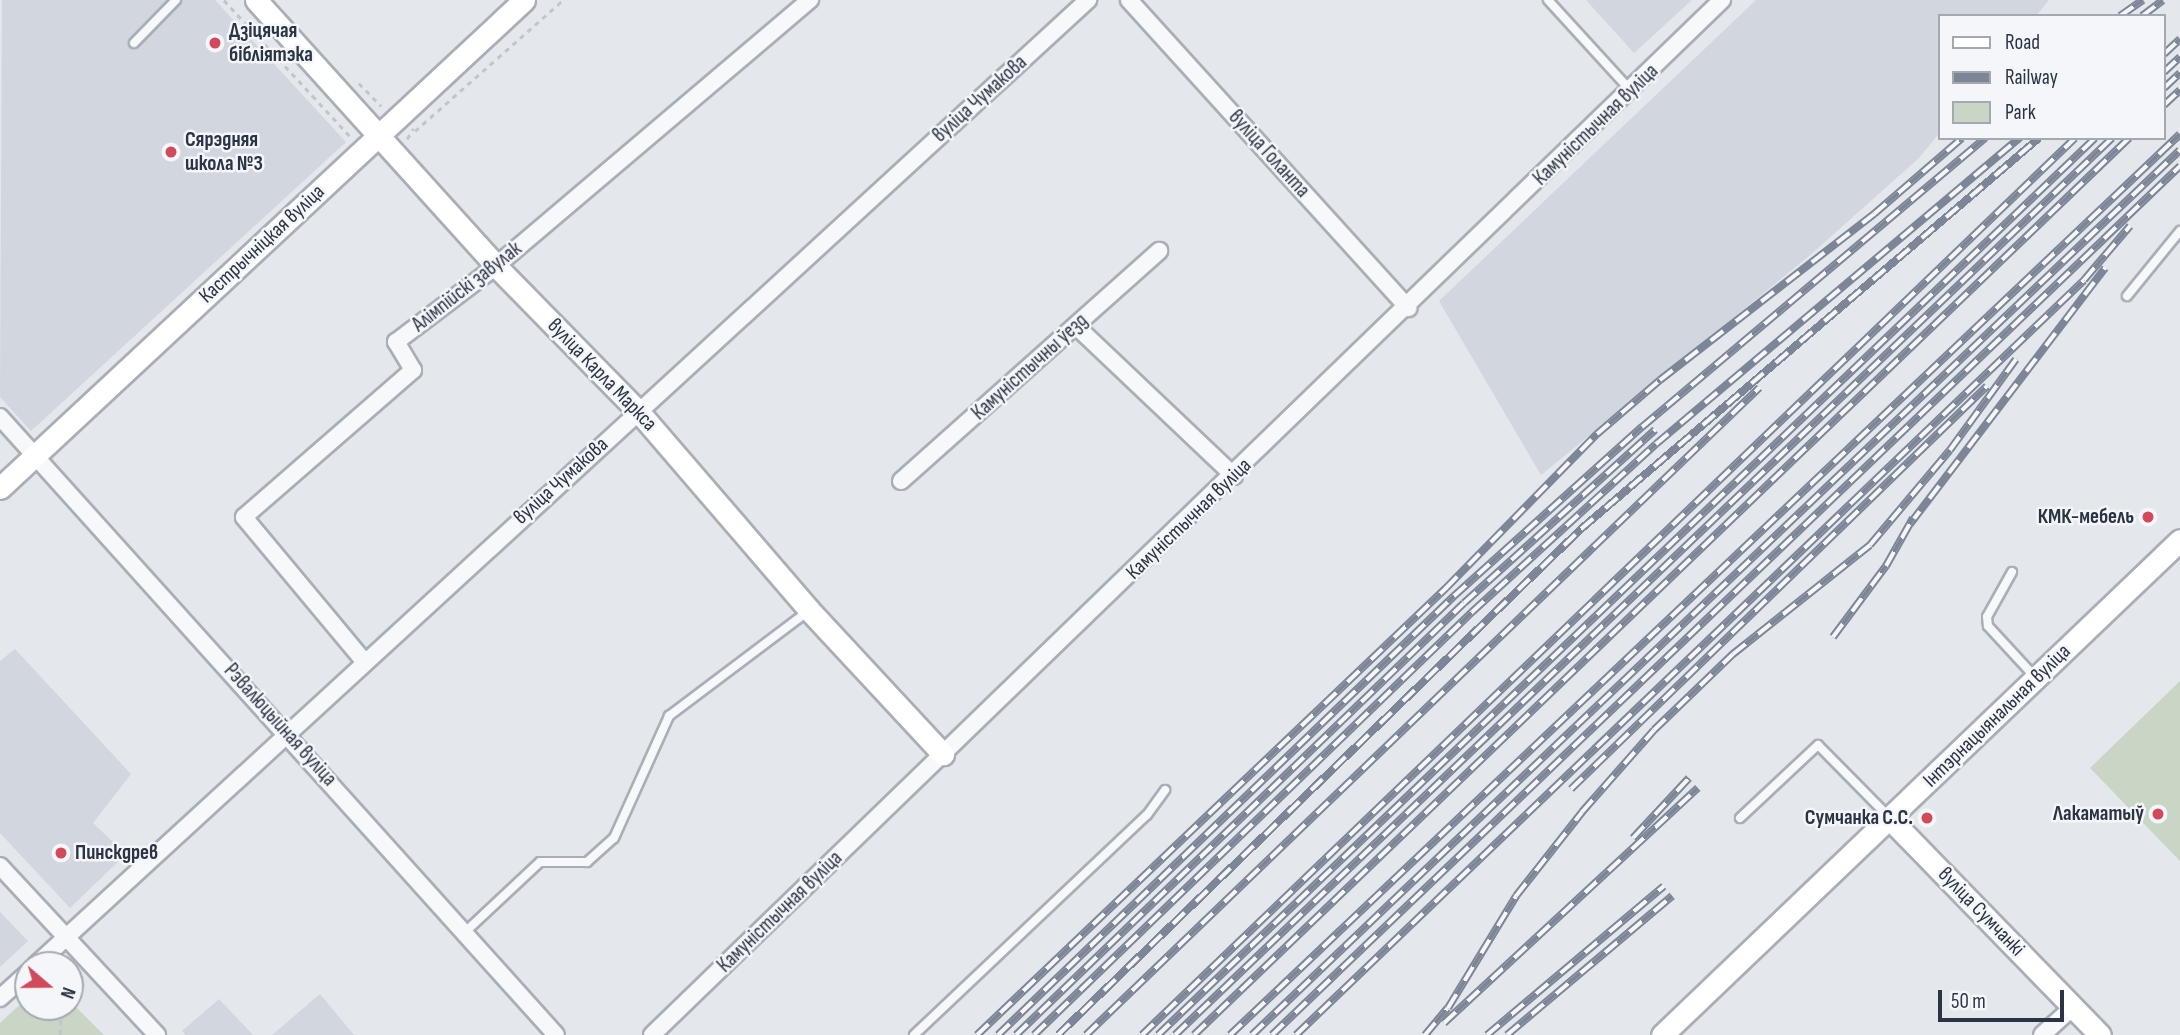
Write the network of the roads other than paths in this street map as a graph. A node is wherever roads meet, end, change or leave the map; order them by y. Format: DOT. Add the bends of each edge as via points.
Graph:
graph roads {
  1 [pos="176,0"];
  2 [pos="256,0"];
  3 [pos="524,0"];
  4 [pos="810,0"];
  5 [pos="1088,0"];
  6 [pos="1129,0"];
  7 [pos="1548,0"];
  8 [pos="1722,0"];
  9 [pos="134,43"];
  10 [pos="1631,90"];
  11 [pos="381,134"];
  12 [pos="2180,231"];
  13 [pos="1159,251"];
  14 [pos="496,267"];
  15 [pos="2127,296"];
  16 [pos="1408,308"];
  17 [pos="1076,326"];
  18 [pos="638,411"];
  19 [pos="0,417"];
  20 [pos="36,455"];
  21 [pos="1234,477"];
  22 [pos="901,481"];
  23 [pos="0,488"];
  24 [pos="2180,540"];
  25 [pos="2012,572"];
  26 [pos="809,610"];
  27 [pos="363,660"];
  28 [pos="2036,679"];
  29 [pos="289,733"];
  30 [pos="943,754"];
  31 [pos="1166,790"];
  32 [pos="1740,818"];
  33 [pos="1890,819"];
  34 [pos="0,866"];
  35 [pos="463,934"];
  36 [pos="68,937"];
  37 [pos="52,951"];
  38 [pos="14,986"];
  39 [pos="0,998"];
  40 [pos="2073,1007"];
  41 [pos="157,1035"];
  42 [pos="556,1035"];
  43 [pos="652,1035"];
  44 [pos="914,1035"];
  45 [pos="1662,1035"];
  46 [pos="2042,1035"];
  47 [pos="2100,1035"];
  1 -- 9 [label="lane"];
  2 -- 11 [label="street, вуліца Карла Маркса"];
  3 -- 11 [label="street, Кастрычніцкая вуліца"];
  4 -- 14 [label="street, Алімпійскі завулак"];
  5 -- 18 [label="street, вуліца Чумакова"];
  6 -- 16 [label="street, вуліца Голанта"];
  7 -- 10 [label="lane"];
  8 -- 10 [label="street, Камуністычная вуліца"];
  10 -- 16 [label="street, Камуністычная вуліца"];
  11 -- 14 [label="street, вуліца Карла Маркса"];
  11 -- 20 [label="street, Кастрычніцкая вуліца"];
  12 -- 15 [label="lane"];
  13 -- 17 [label="street, Камуністычны ўезд"];
  14 -- 18 [label="street, вуліца Карла Маркса"];
  14 -- 27 [label="street, Алімпійскі завулак" via="396,342 412,370 244,517"];
  16 -- 21 [label="street, Камуністычная вуліца"];
  17 -- 21 [label="street"];
  17 -- 22 [label="street, Камуністычны ўезд"];
  18 -- 26 [label="street, вуліца Карла Маркса"];
  18 -- 27 [label="street, вуліца Чумакова"];
  19 -- 20 [label="street, Рэвалюцыйная вуліца"];
  20 -- 23 [label="street, Кастрычніцкая вуліца"];
  20 -- 29 [label="street, Рэвалюцыйная вуліца"];
  21 -- 30 [label="street, Камуністычная вуліца"];
  24 -- 28 [label="street, Інтэрнацыянальная вуліца"];
  25 -- 28 [label="lane" via="1987,617 1989,626"];
  26 -- 30 [label="street, вуліца Карла Маркса"];
  26 -- 35 [label="lane" via="669,716 614,838 587,862 540,862"];
  27 -- 29 [label="street, вуліца Чумакова"];
  28 -- 33 [label="street, Інтэрнацыянальная вуліца"];
  29 -- 35 [label="street, Рэвалюцыйная вуліца"];
  29 -- 36 [label="street, вуліца Чумакова"];
  30 -- 43 [label="street, Камуністычная вуліца"];
  31 -- 44 [label="lane" via="1147,815"];
  32 -- 33 [label="lane" via="1818,745"];
  33 -- 40 [label="street, вуліца Сумчанкі"];
  33 -- 45 [label="street, Інтэрнацыянальная вуліца"];
  34 -- 36 [label="street"];
  35 -- 42 [label="street, Рэвалюцыйная вуліца"];
  36 -- 37 [label="street, вуліца Чумакова"];
  36 -- 41 [label="street"];
  38 -- 39 [label="street"];
  40 -- 46 [label="street"];
  40 -- 47 [label="street, вуліца Сумчанкі"];
}
